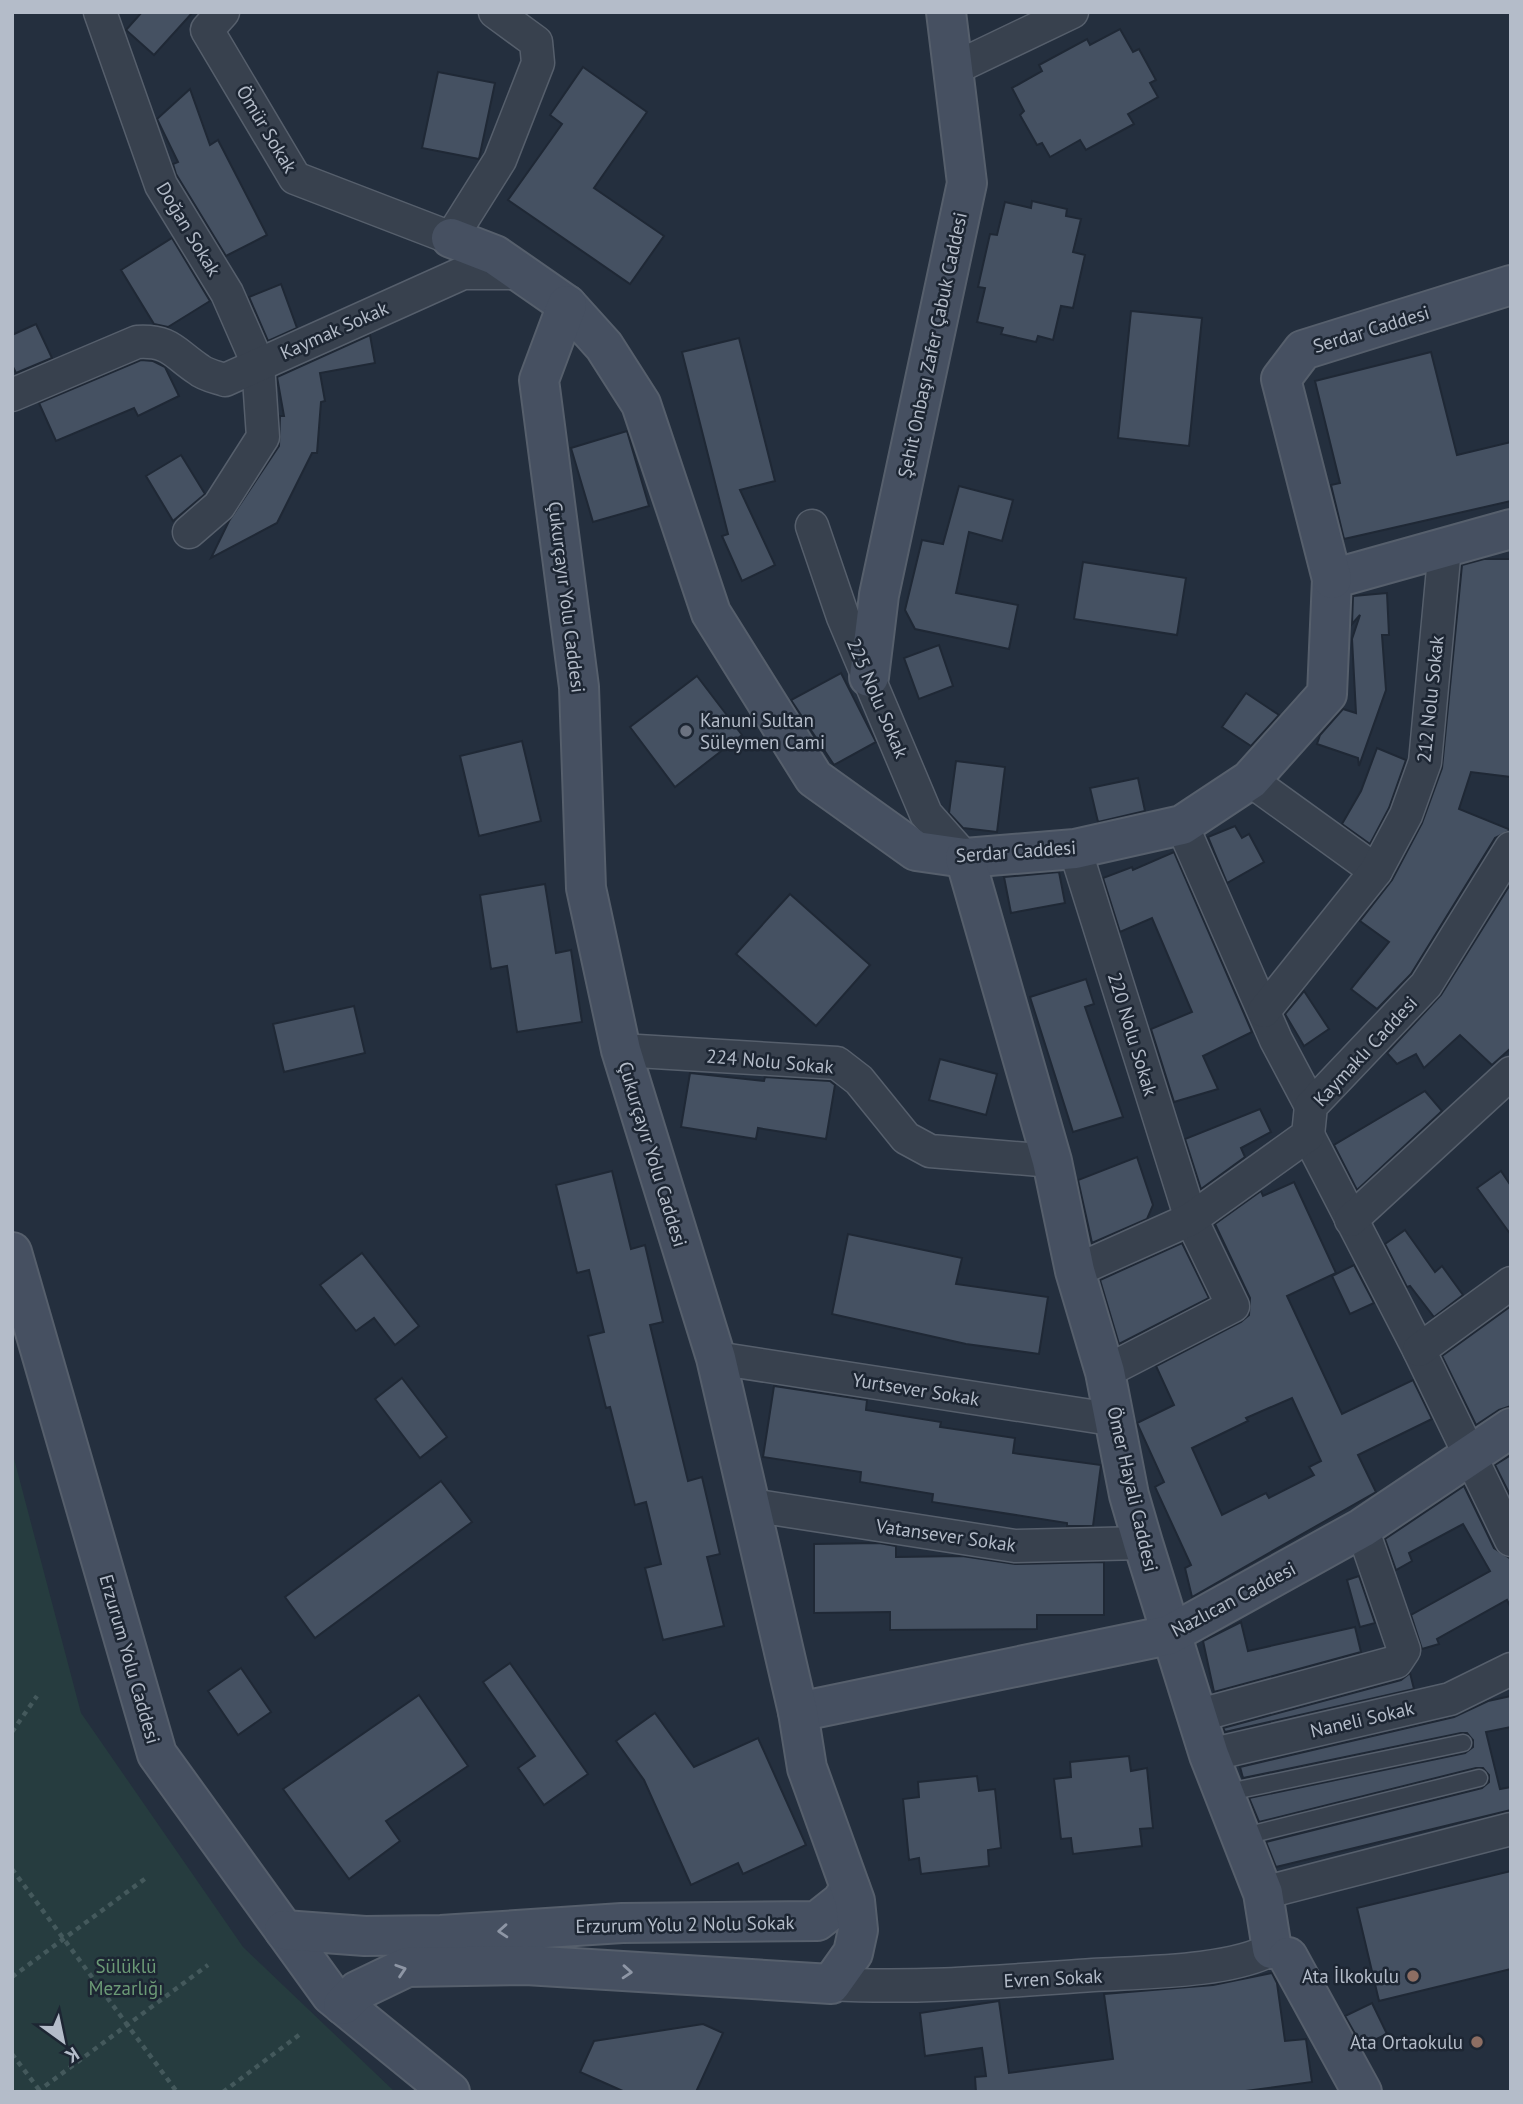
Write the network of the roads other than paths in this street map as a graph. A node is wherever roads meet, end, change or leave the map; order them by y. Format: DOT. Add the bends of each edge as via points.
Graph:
graph roads {
  1 [pos="223,12"];
  2 [pos="495,12"];
  3 [pos="946,12"];
  4 [pos="1072,12"];
  5 [pos="104,15"];
  6 [pos="953,69"];
  7 [pos="451,238"];
  8 [pos="521,273"];
  9 [pos="1511,285"];
  10 [pos="567,305"];
  11 [pos="258,364"];
  12 [pos="12,395"];
  13 [pos="812,526"];
  14 [pos="1511,530"];
  15 [pos="189,532"];
  16 [pos="1445,548"];
  17 [pos="1332,579"];
  18 [pos="869,677"];
  19 [pos="1250,780"];
  20 [pos="1182,825"];
  21 [pos="1511,848"];
  22 [pos="1074,849"];
  23 [pos="965,858"];
  24 [pos="1376,871"];
  25 [pos="1264,1011"];
  26 [pos="621,1050"];
  27 [pos="1511,1073"];
  28 [pos="1309,1120"];
  29 [pos="1052,1161"];
  30 [pos="1191,1219"];
  31 [pos="1351,1220"];
  32 [pos="12,1252"];
  33 [pos="1075,1272"];
  34 [pos="1511,1283"];
  35 [pos="1419,1350"];
  36 [pos="716,1358"];
  37 [pos="1105,1372"];
  38 [pos="1117,1420"];
  39 [pos="1511,1429"];
  40 [pos="1470,1457"];
  41 [pos="751,1506"];
  42 [pos="1508,1526"];
  43 [pos="1362,1528"];
  44 [pos="1143,1543"];
  45 [pos="1169,1635"];
  46 [pos="1511,1669"];
  47 [pos="798,1712"];
  48 [pos="1196,1716"];
  49 [pos="1463,1742"];
  50 [pos="1209,1755"];
  51 [pos="1479,1779"];
  52 [pos="1224,1793"];
  53 [pos="1511,1829"];
  54 [pos="1241,1837"];
  55 [pos="850,1888"];
  56 [pos="1263,1893"];
  57 [pos="547,1928"];
  58 [pos="284,1930"];
  59 [pos="1280,1953"];
  60 [pos="541,1966"];
  61 [pos="831,1984"];
  62 [pos="343,2005"];
  63 [pos="450,2092"];
  64 [pos="1362,2092"];
  1 -- 7 [label="street, Ömür Sokak" via="207,30 295,178"];
  2 -- 7 [label="street" via="536,42 538,64 500,160"];
  3 -- 6 [label="street, Şehit Onbaşı Zafer Çabuk Caddesi"];
  4 -- 6 [label="street"];
  5 -- 11 [label="street, Doğan Sokak" via="161,185 227,293"];
  6 -- 18 [label="street, Şehit Onbaşı Zafer Çabuk Caddesi" via="967,183 879,595"];
  7 -- 8 [label="street, Serdar Caddesi" via="495,255"];
  8 -- 10 [label="street, Serdar Caddesi"];
  8 -- 11 [label="street, Kaymak Sokak" via="463,274"];
  9 -- 17 [label="street, Serdar Caddesi" via="1303,350 1280,379"];
  10 -- 23 [label="street, Serdar Caddesi" via="604,346 641,404 711,613 814,778 916,851"];
  10 -- 26 [label="street, Çukurçayır Yolu Caddesi" via="539,380 579,687 586,888"];
  11 -- 12 [label="street, Kaymak Sokak" via="225,380 200,371 157,341 137,342"];
  11 -- 15 [label="street, Doğan Sokak" via="263,437 219,506"];
  13 -- 18 [label="street, 225 Nolu Sokak"];
  14 -- 16 [label="street"];
  16 -- 17 [label="street"];
  16 -- 24 [label="street, 212 Nolu Sokak" via="1425,762 1406,815"];
  17 -- 19 [label="street, Serdar Caddesi" via="1327,694"];
  18 -- 23 [label="street, 225 Nolu Sokak" via="926,814"];
  19 -- 20 [label="street, Serdar Caddesi"];
  19 -- 24 [label="street"];
  20 -- 22 [label="street, Serdar Caddesi"];
  20 -- 25 [label="street"];
  21 -- 28 [label="street, Kaymaklı Caddesi" via="1426,985"];
  22 -- 23 [label="street, Serdar Caddesi"];
  22 -- 30 [label="street, 220 Nolu Sokak"];
  23 -- 29 [label="street, Ömer Hayali Caddesi"];
  24 -- 25 [label="street, 212 Nolu Sokak"];
  25 -- 28 [label="street"];
  26 -- 29 [label="street, 224 Nolu Sokak" via="836,1063 859,1080 906,1138 930,1151"];
  26 -- 36 [label="street, Çukurçayır Yolu Caddesi"];
  27 -- 31 [label="street"];
  28 -- 30 [label="street, Kaymaklı Caddesi"];
  28 -- 31 [label="street"];
  29 -- 33 [label="street, Ömer Hayali Caddesi"];
  30 -- 33 [label="street, Kaymaklı Caddesi"];
  30 -- 37 [label="street, 220 Nolu Sokak" via="1233,1306"];
  31 -- 35 [label="street"];
  32 -- 58 [label="street, Erzurum Yolu Caddesi" via="157,1754"];
  33 -- 37 [label="street, Ömer Hayali Caddesi"];
  34 -- 35 [label="street"];
  35 -- 40 [label="street"];
  36 -- 38 [label="street, Yurtsever Sokak"];
  36 -- 41 [label="street, Çukurçayır Yolu Caddesi"];
  37 -- 38 [label="street, Ömer Hayali Caddesi"];
  38 -- 44 [label="street, Ömer Hayali Caddesi" via="1129,1494"];
  39 -- 40 [label="street, Nazlıcan Caddesi"];
  40 -- 42 [label="street"];
  40 -- 43 [label="street, Nazlıcan Caddesi"];
  41 -- 44 [label="street, Vatansever Sokak" via="1015,1546"];
  41 -- 47 [label="street, Çukurçayır Yolu Caddesi"];
  43 -- 45 [label="street, Nazlıcan Caddesi"];
  43 -- 48 [label="street" via="1404,1650 1396,1662"];
  44 -- 45 [label="street, Ömer Hayali Caddesi"];
  45 -- 47 [label="street, Nazlıcan Caddesi"];
  45 -- 48 [label="street, Ömer Hayali Caddesi"];
  46 -- 50 [label="street, Naneli Sokak" via="1450,1699"];
  47 -- 55 [label="street, Çukurçayır Yolu Caddesi" via="807,1768"];
  48 -- 50 [label="street, Ömer Hayali Caddesi"];
  49 -- 52 [label="lane"];
  50 -- 52 [label="street, Ömer Hayali Caddesi"];
  51 -- 54 [label="lane"];
  52 -- 54 [label="street, Ömer Hayali Caddesi"];
  53 -- 56 [label="street"];
  54 -- 56 [label="street, Ömer Hayali Caddesi"];
  55 -- 57 [label="street, Erzurum Yolu 2 Nolu Sokak" via="831,1912 817,1921 635,1922"];
  55 -- 61 [label="street, Çukurçayır Yolu Caddesi" via="858,1930 853,1953"];
  56 -- 59 [label="street, Ömer Hayali Caddesi"];
  57 -- 58 [label="street, Erzurum Yolu 2 Nolu Sokak, one-way" via="378,1936"];
  57 -- 60 [label="street, Erzurum Yolu 2 Nolu Sokak"];
  58 -- 62 [label="street, Erzurum Yolu Caddesi"];
  59 -- 61 [label="street, Evren Sokak" via="1141,1973 896,1987"];
  59 -- 64 [label="street, Ömer Hayali Caddesi"];
  60 -- 61 [label="street, one-way"];
  62 -- 60 [label="street, one-way" via="357,1992 407,1967"];
  62 -- 63 [label="street, Erzurum Yolu Caddesi"];
}
